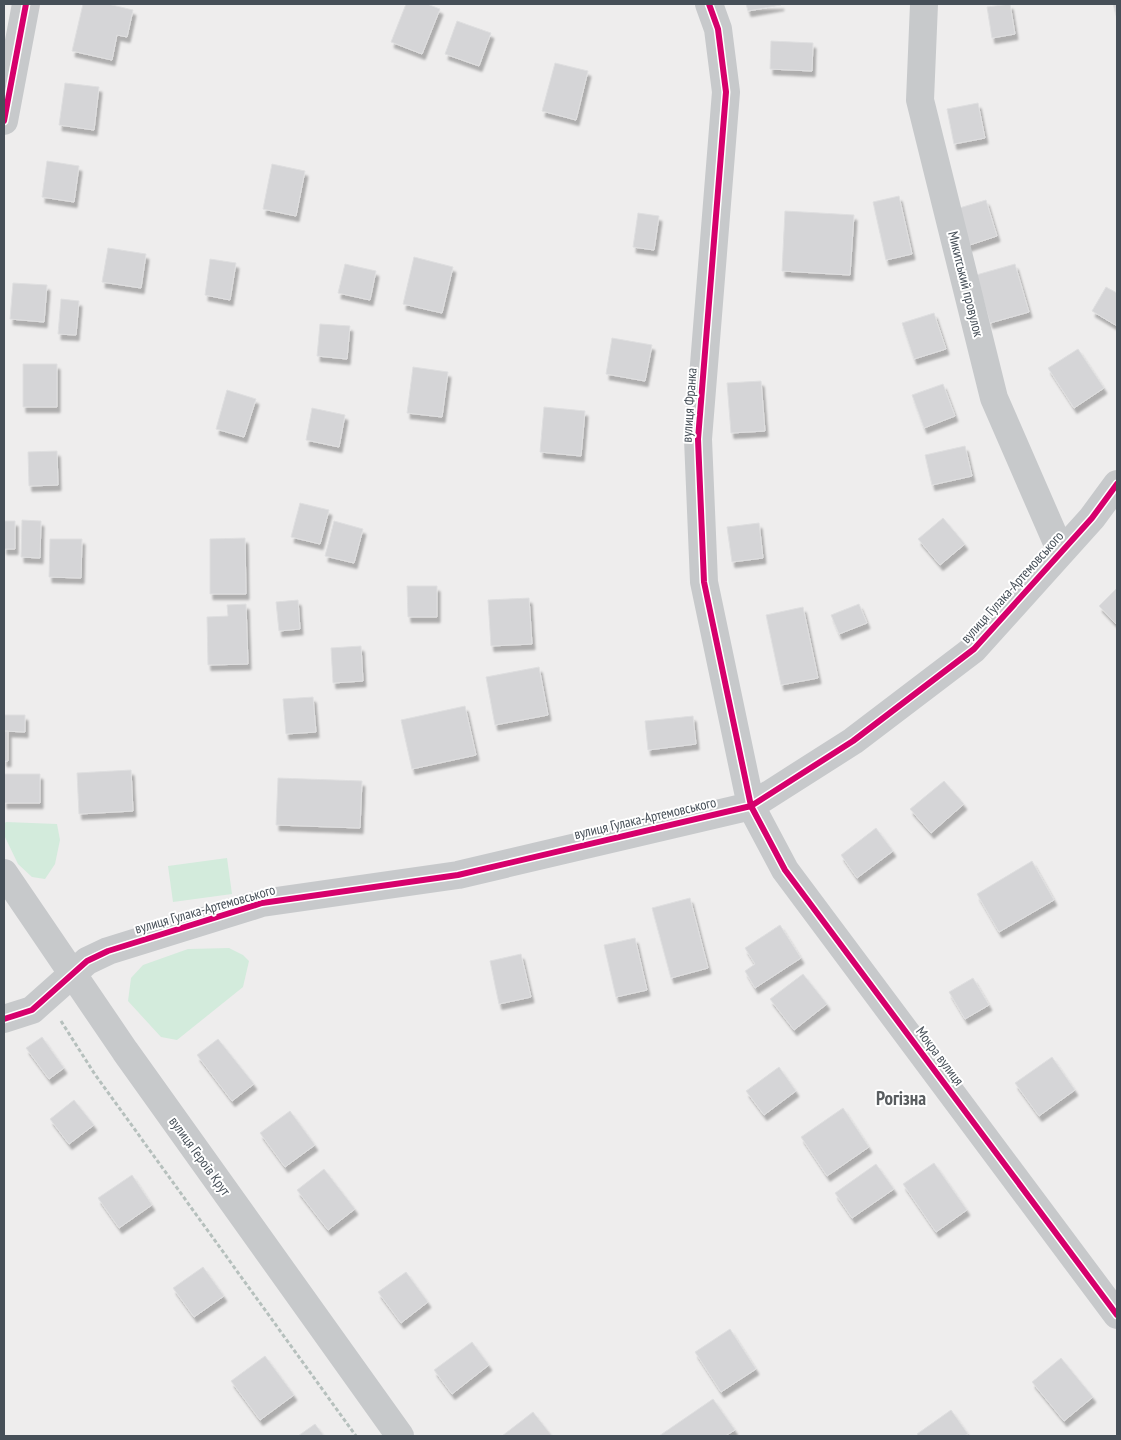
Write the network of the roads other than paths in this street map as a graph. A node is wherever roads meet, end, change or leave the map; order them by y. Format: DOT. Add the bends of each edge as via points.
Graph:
graph roads {
  1 [pos="26,4"];
  2 [pos="710,4"];
  3 [pos="924,4"];
  4 [pos="4,122"];
  5 [pos="1117,484"];
  6 [pos="1061,552"];
  7 [pos="751,806"];
  8 [pos="4,873"];
  9 [pos="73,975"];
  10 [pos="4,1018"];
  11 [pos="1117,1315"];
  12 [pos="400,1436"];
  1 -- 4 [label="street"];
  2 -- 7 [label="street, вулиця Франка" via="718,29 726,92 698,439 704,582"];
  3 -- 6 [label="street, Микитський провулок" via="920,100 994,398"];
  5 -- 6 [label="street, вулиця Гулака-Артемовського"];
  6 -- 7 [label="street, вулиця Гулака-Артемовського" via="974,649 853,741"];
  7 -- 9 [label="street, вулиця Гулака-Артемовського" via="458,875 262,903 108,951 87,961"];
  7 -- 11 [label="street, Мокра вулиця" via="785,870"];
  8 -- 9 [label="street, вулиця Героїв Крут"];
  9 -- 10 [label="street, вулиця Гулака-Артемовського" via="32,1010"];
  9 -- 12 [label="street, вулиця Героїв Крут"];
}
